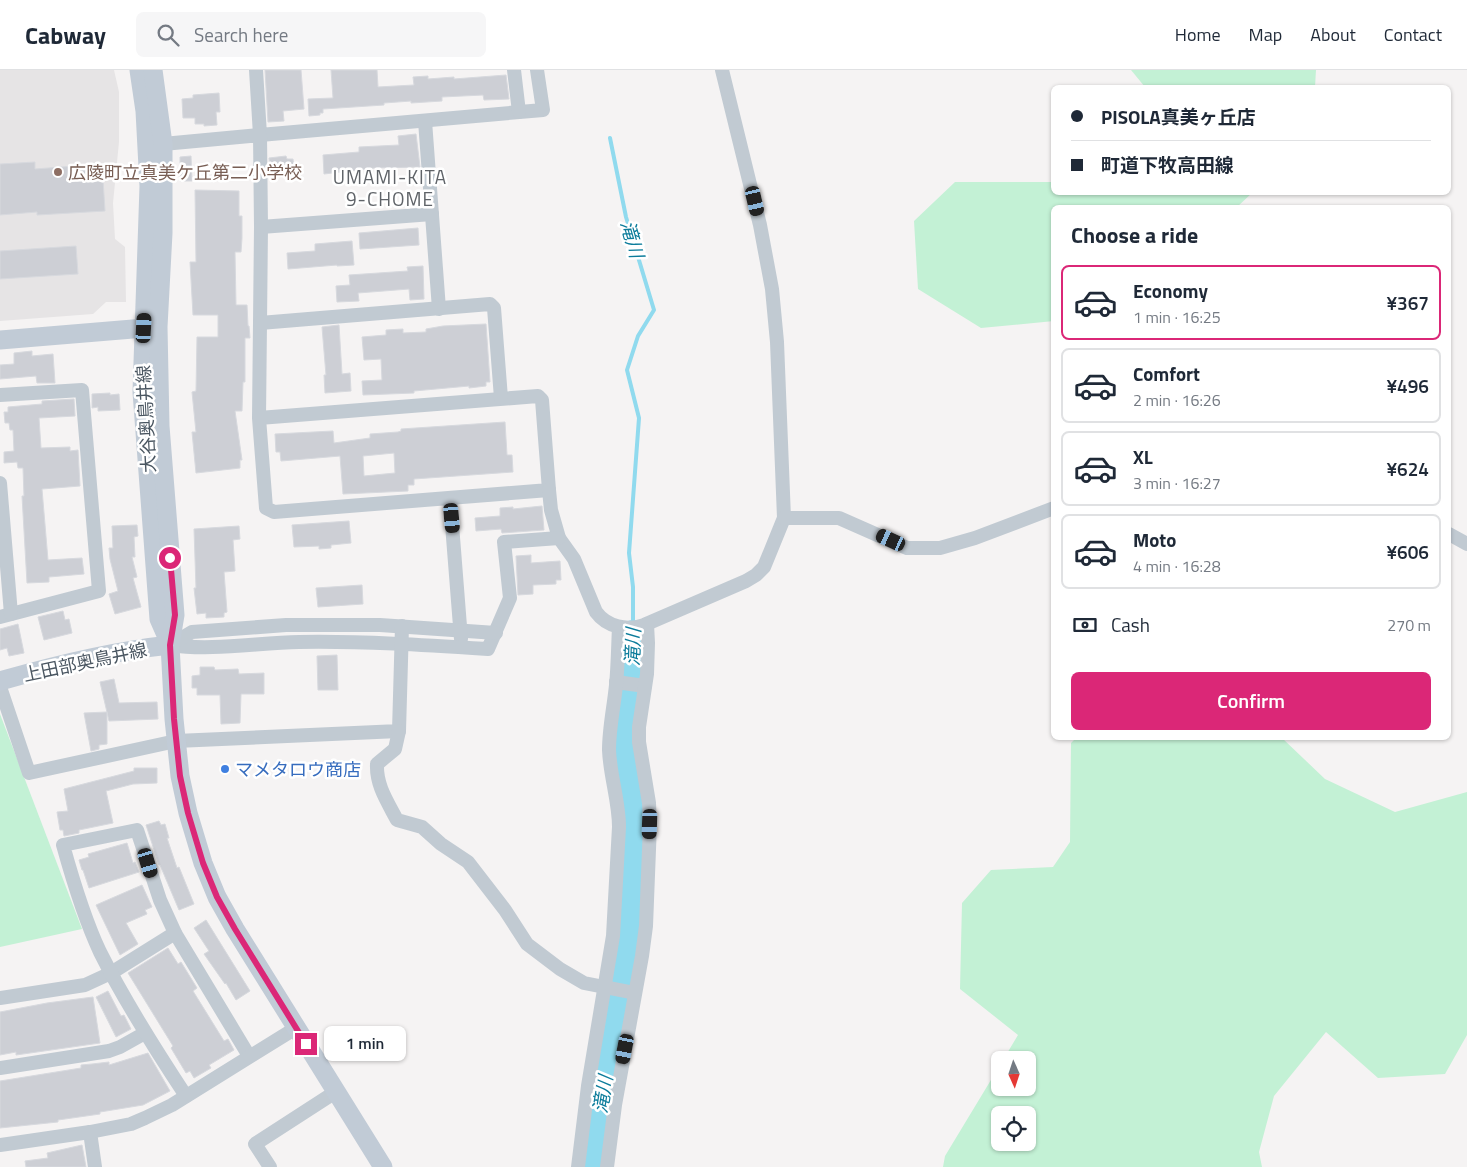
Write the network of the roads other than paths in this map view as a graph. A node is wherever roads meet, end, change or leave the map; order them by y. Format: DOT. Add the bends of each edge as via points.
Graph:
graph roads {
  1 [pos="139,70"];
  2 [pos="153,70"];
  3 [pos="256,70"];
  4 [pos="514,70"];
  5 [pos="537,70"];
  6 [pos="722,70"];
  7 [pos="519,112"];
  8 [pos="425,121"];
  9 [pos="260,135"];
  10 [pos="163,144"];
  11 [pos="432,214"];
  12 [pos="261,228"];
  13 [pos="439,309"];
  14 [pos="260,323"];
  15 [pos="151,328"];
  16 [pos="0,340"];
  17 [pos="0,395"];
  18 [pos="501,398"];
  19 [pos="259,418"];
  20 [pos="0,483"];
  21 [pos="549,490"];
  22 [pos="450,499"];
  23 [pos="1051,509"];
  24 [pos="784,518"];
  25 [pos="1451,535"];
  26 [pos="559,538"];
  27 [pos="1467,544"];
  28 [pos="5,616"];
  29 [pos="642,625"];
  30 [pos="402,626"];
  31 [pos="619,626"];
  32 [pos="461,630"];
  33 [pos="496,632"];
  34 [pos="402,644"];
  35 [pos="170,645"];
  36 [pos="462,647"];
  37 [pos="0,681"];
  38 [pos="616,682"];
  39 [pos="645,686"];
  40 [pos="0,687"];
  41 [pos="399,731"];
  42 [pos="176,741"];
  43 [pos="175,933"];
  44 [pos="111,972"];
  45 [pos="605,988"];
  46 [pos="635,993"];
  47 [pos="0,998"];
  48 [pos="296,1028"];
  49 [pos="145,1033"];
  50 [pos="249,1056"];
  51 [pos="0,1068"];
  52 [pos="336,1091"];
  53 [pos="186,1096"];
  54 [pos="90,1132"];
  55 [pos="0,1144"];
  56 [pos="95,1167"];
  57 [pos="270,1167"];
  58 [pos="383,1167"];
  59 [pos="578,1167"];
  60 [pos="608,1167"];
  1 -- 15 [label="street" via="149,186"];
  2 -- 10 [label="street"];
  3 -- 9 [label="street"];
  4 -- 7 [label="street"];
  5 -- 7 [label="street" via="543,110"];
  6 -- 24 [label="street" via="760,225 772,289"];
  7 -- 8 [label="street"];
  8 -- 9 [label="street"];
  8 -- 11 [label="street"];
  9 -- 10 [label="street"];
  9 -- 12 [label="street"];
  10 -- 15 [label="street" via="163,233"];
  11 -- 12 [label="street"];
  11 -- 13 [label="street"];
  12 -- 14 [label="street"];
  13 -- 14 [label="street"];
  13 -- 18 [label="street" via="490,304 494,308"];
  14 -- 19 [label="street"];
  15 -- 16 [label="street"];
  15 -- 35 [label="street" via="175,615"];
  17 -- 28 [label="street" via="82,390 100,591"];
  18 -- 19 [label="street"];
  18 -- 21 [label="street" via="538,396 542,400"];
  19 -- 22 [label="street" via="266,508 274,512"];
  20 -- 28 [label="street"];
  21 -- 22 [label="street"];
  21 -- 26 [label="street"];
  22 -- 32 [label="street"];
  23 -- 24 [label="street" via="940,548 907,548 839,518"];
  24 -- 29 [label="street" via="764,567 756,574"];
  25 -- 27 [label="street"];
  26 -- 31 [label="street" via="574,559 596,612 610,625"];
  26 -- 33 [label="street" via="504,542 510,598"];
  29 -- 31 [label="street"];
  29 -- 39 [label="street" via="648,643"];
  30 -- 32 [label="street"];
  30 -- 34 [label="street"];
  30 -- 35 [label="street" via="286,625 212,630 192,632"];
  31 -- 38 [label="street"];
  32 -- 33 [label="street"];
  32 -- 36 [label="street"];
  33 -- 36 [label="street" via="488,649"];
  34 -- 35 [label="street" via="328,641 192,648"];
  34 -- 36 [label="street"];
  34 -- 41 [label="street"];
  35 -- 37 [label="street, 上田部奥鳥井線" via="106,654"];
  35 -- 42 [label="street"];
  38 -- 39 [label="street"];
  38 -- 45 [label="street" via="609,750 619,827 613,936"];
  39 -- 46 [label="street" via="639,742 650,824 646,926"];
  40 -- 42 [label="street" via="29,774"];
  41 -- 42 [label="street"];
  41 -- 45 [label="street" via="395,749 377,764 376,775 381,792 397,820 422,827 468,862 527,944 567,974 584,983"];
  42 -- 48 [label="street" via="188,813 217,897"];
  43 -- 44 [label="street"];
  43 -- 44 [label="street" via="157,893 137,830 64,845 81,904"];
  43 -- 50 [label="street"];
  44 -- 47 [label="street" via="85,985"];
  44 -- 49 [label="street"];
  45 -- 46 [label="street"];
  45 -- 59 [label="street"];
  46 -- 60 [label="street" via="615,1105"];
  48 -- 50 [label="street"];
  48 -- 52 [label="street"];
  49 -- 51 [label="street" via="109,1051"];
  49 -- 53 [label="street"];
  50 -- 53 [label="street"];
  52 -- 57 [label="street" via="255,1144"];
  52 -- 58 [label="street"];
  53 -- 54 [label="street" via="131,1124"];
  54 -- 55 [label="street"];
  54 -- 56 [label="street"];
}
